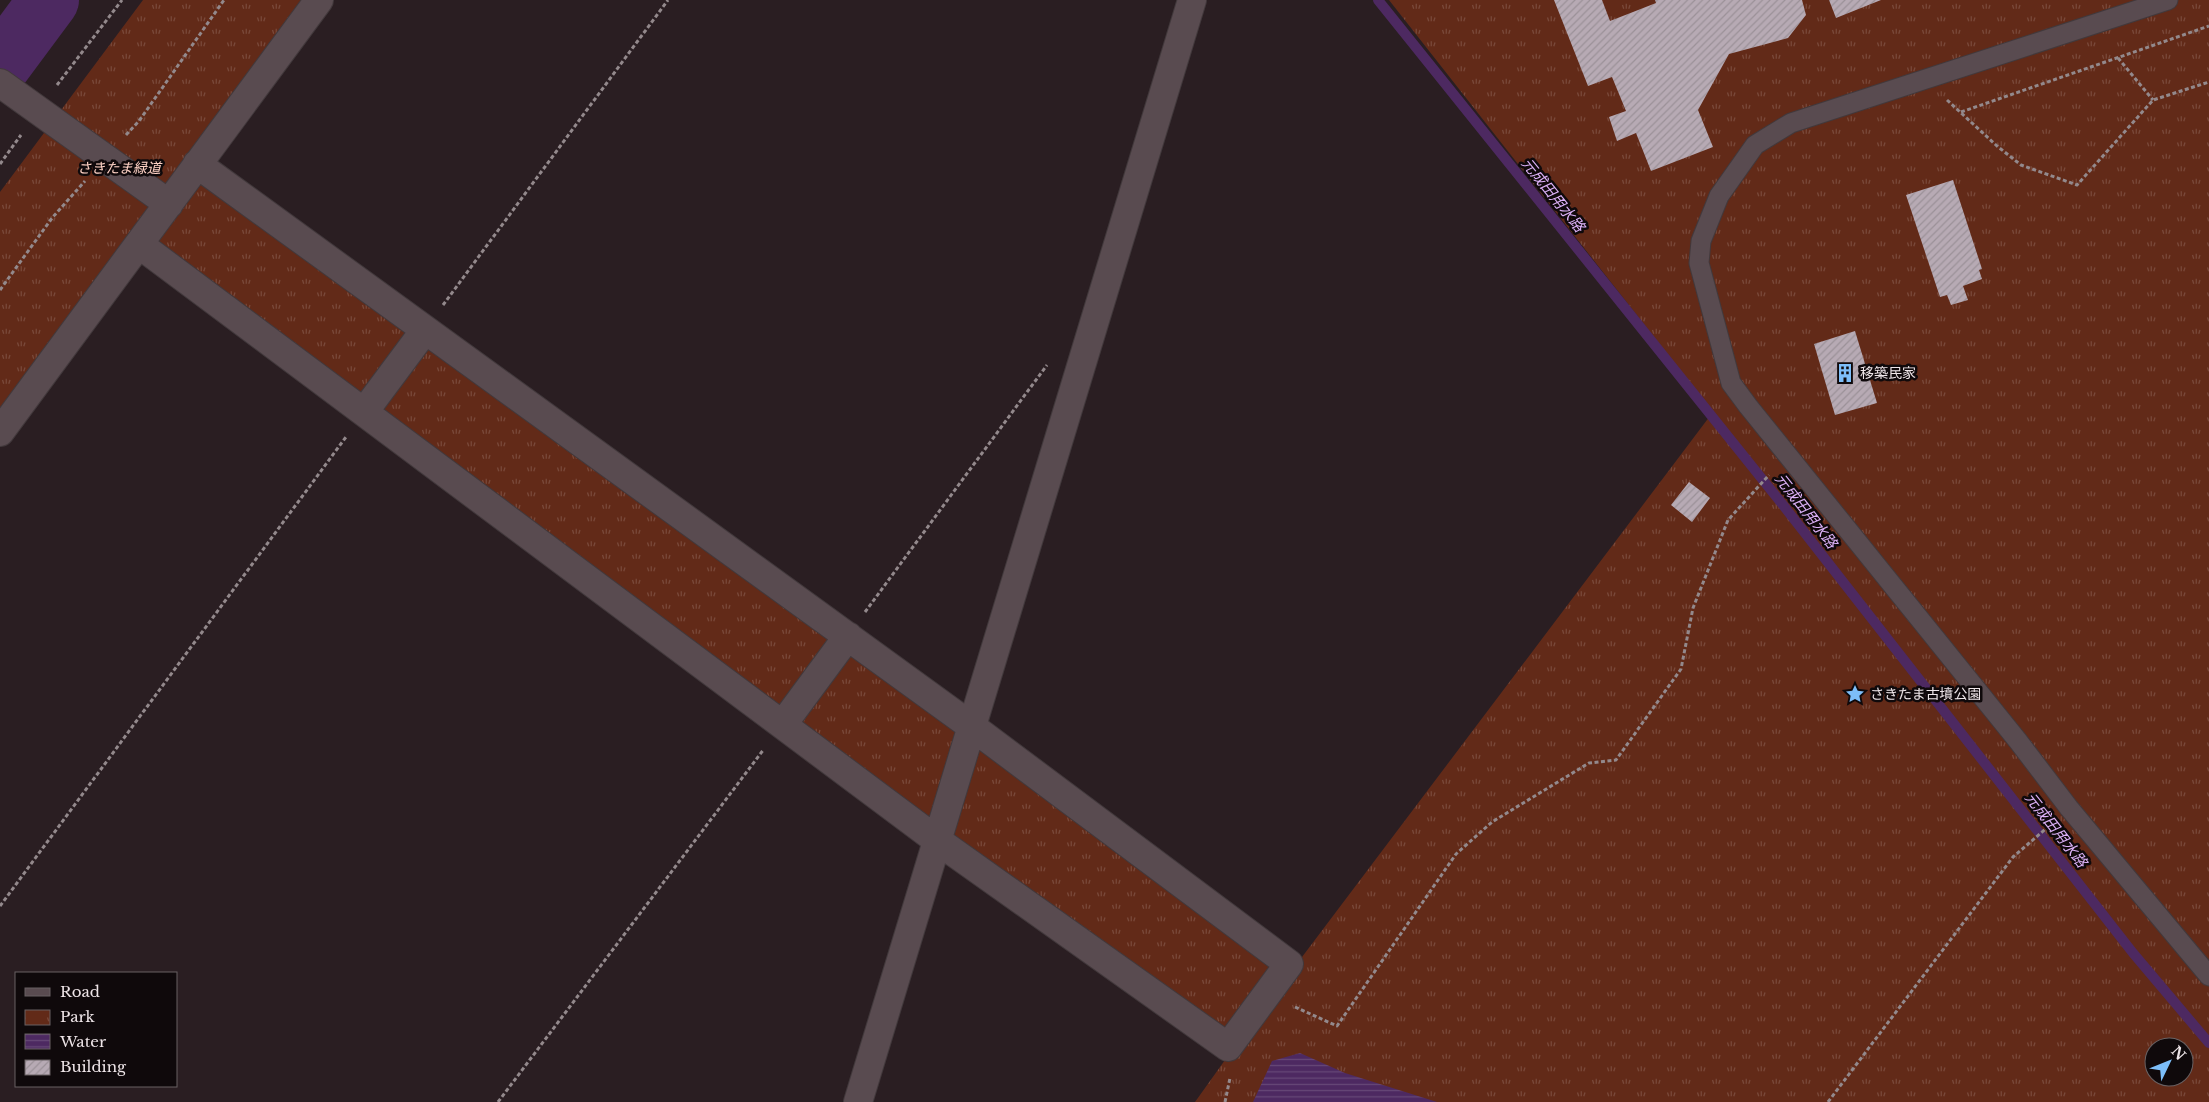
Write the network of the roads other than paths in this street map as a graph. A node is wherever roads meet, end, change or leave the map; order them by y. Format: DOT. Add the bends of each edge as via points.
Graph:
graph roads {
  1 [pos="319,0"];
  2 [pos="1192,0"];
  3 [pos="2168,0"];
  4 [pos="0,83"];
  5 [pos="197,164"];
  6 [pos="169,204"];
  7 [pos="140,245"];
  8 [pos="425,330"];
  9 [pos="364,412"];
  10 [pos="0,432"];
  11 [pos="848,636"];
  12 [pos="783,724"];
  13 [pos="971,726"];
  14 [pos="938,841"];
  15 [pos="2209,976"];
  16 [pos="858,1102"];
  1 -- 5 [label="street"];
  2 -- 13 [label="street"];
  3 -- 15 [label="lane" via="1791,123 1755,146 1719,196 1700,241 1699,263 1731,383 2069,808"];
  4 -- 6 [label="street"];
  5 -- 6 [label="street"];
  5 -- 8 [label="street"];
  6 -- 7 [label="street"];
  7 -- 9 [label="street"];
  7 -- 10 [label="street"];
  8 -- 9 [label="street"];
  8 -- 11 [label="street"];
  9 -- 12 [label="street"];
  11 -- 12 [label="street"];
  11 -- 13 [label="street"];
  12 -- 14 [label="street"];
  13 -- 14 [label="street"];
  13 -- 14 [label="street" via="1289,964 1228,1047"];
  14 -- 16 [label="street"];
}
